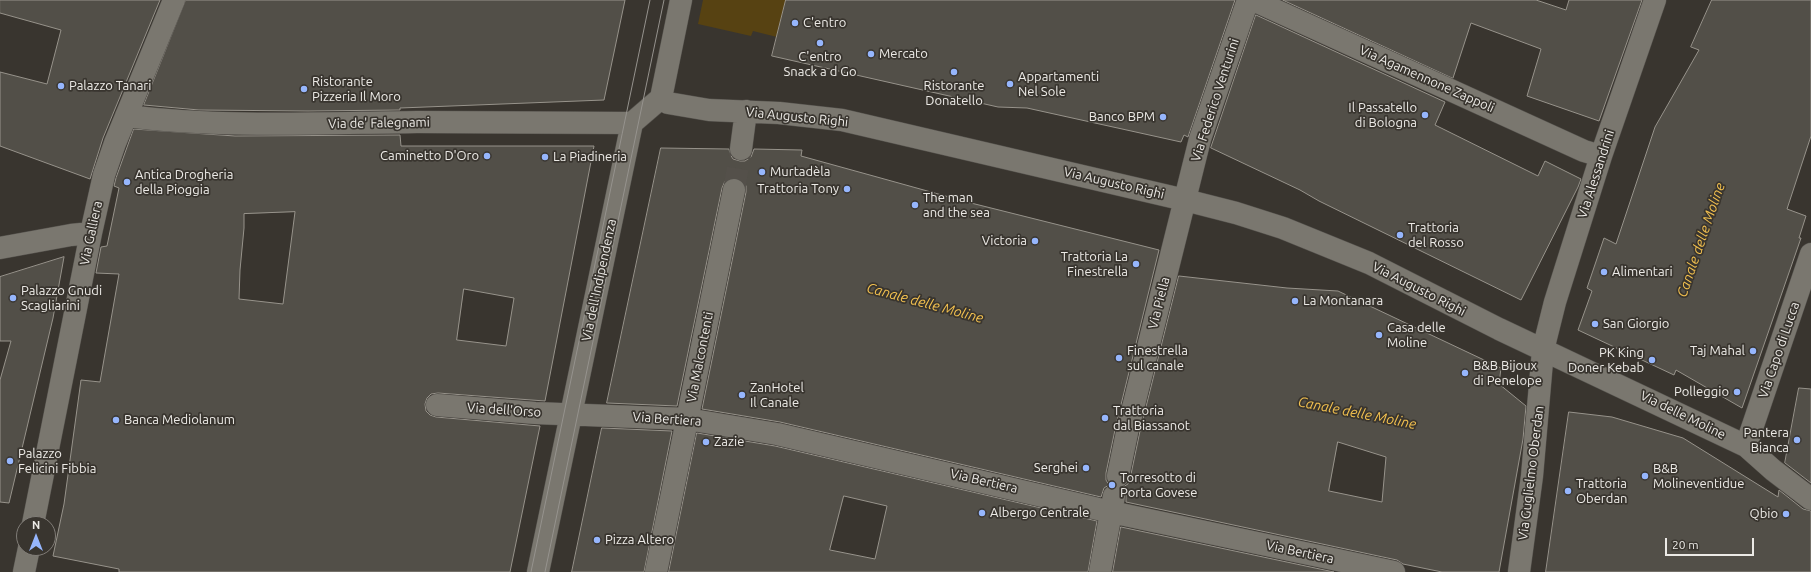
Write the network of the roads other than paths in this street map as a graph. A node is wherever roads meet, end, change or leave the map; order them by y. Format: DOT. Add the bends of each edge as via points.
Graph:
graph roads {
  1 [pos="174,0"];
  2 [pos="681,0"];
  3 [pos="1248,0"];
  4 [pos="1253,0"];
  5 [pos="1655,0"];
  6 [pos="661,98"];
  7 [pos="746,112"];
  8 [pos="126,116"];
  9 [pos="632,123"];
  10 [pos="741,149"];
  11 [pos="1601,156"];
  12 [pos="734,190"];
  13 [pos="1185,200"];
  14 [pos="91,232"];
  15 [pos="0,248"];
  16 [pos="1811,254"];
  17 [pos="1543,350"];
  18 [pos="437,406"];
  19 [pos="571,413"];
  20 [pos="687,419"];
  21 [pos="1746,446"];
  22 [pos="1114,495"];
  23 [pos="1811,499"];
  24 [pos="35,516"];
  25 [pos="27,556"];
  26 [pos="24,572"];
  27 [pos="538,572"];
  28 [pos="656,572"];
  29 [pos="1100,572"];
  30 [pos="1394,572"];
  31 [pos="1519,572"];
  1 -- 8 [label="street, Via Galliera"];
  2 -- 6 [label="street"];
  3 -- 13 [label="street, Via Federico Venturini" via="1200,139"];
  4 -- 11 [label="street, Via Agamennone Zappoli"];
  5 -- 11 [label="street, Via Alessandrini"];
  6 -- 7 [label="street, Via Augusto Righi" via="679,106"];
  6 -- 9 [label="street"];
  7 -- 10 [label="street"];
  7 -- 13 [label="street, Via Augusto Righi" via="842,120"];
  8 -- 9 [label="street, Via de' Falegnami" via="268,125 416,122"];
  8 -- 14 [label="street, Via Galliera" via="104,175"];
  9 -- 19 [label="street, Via dell'Indipendenza"];
  11 -- 17 [label="street, Via Alessandrini" via="1555,302"];
  12 -- 20 [label="street, Via Malcontenti"];
  13 -- 17 [label="street, Via Augusto Righi" via="1236,213 1326,244"];
  13 -- 22 [label="street, Via Piella" via="1128,428"];
  14 -- 15 [label="street"];
  14 -- 24 [label="street, Via Galliera"];
  16 -- 21 [label="street, Via Capo di Lucca"];
  17 -- 21 [label="street, Via delle Moline"];
  17 -- 31 [label="street, Via Guglielmo Oberdan" via="1532,476"];
  18 -- 19 [label="street, Via dell'Orso"];
  19 -- 20 [label="street, Via Bertiera"];
  19 -- 27 [label="street, Via dell'Indipendenza"];
  20 -- 22 [label="street, Via Bertiera"];
  20 -- 28 [label="street, Via Malcontenti"];
  21 -- 23 [label="street, Via delle Moline"];
  22 -- 29 [label="street, Via Piella"];
  22 -- 30 [label="street, Via Bertiera"];
  25 -- 26 [label="street"];
}
